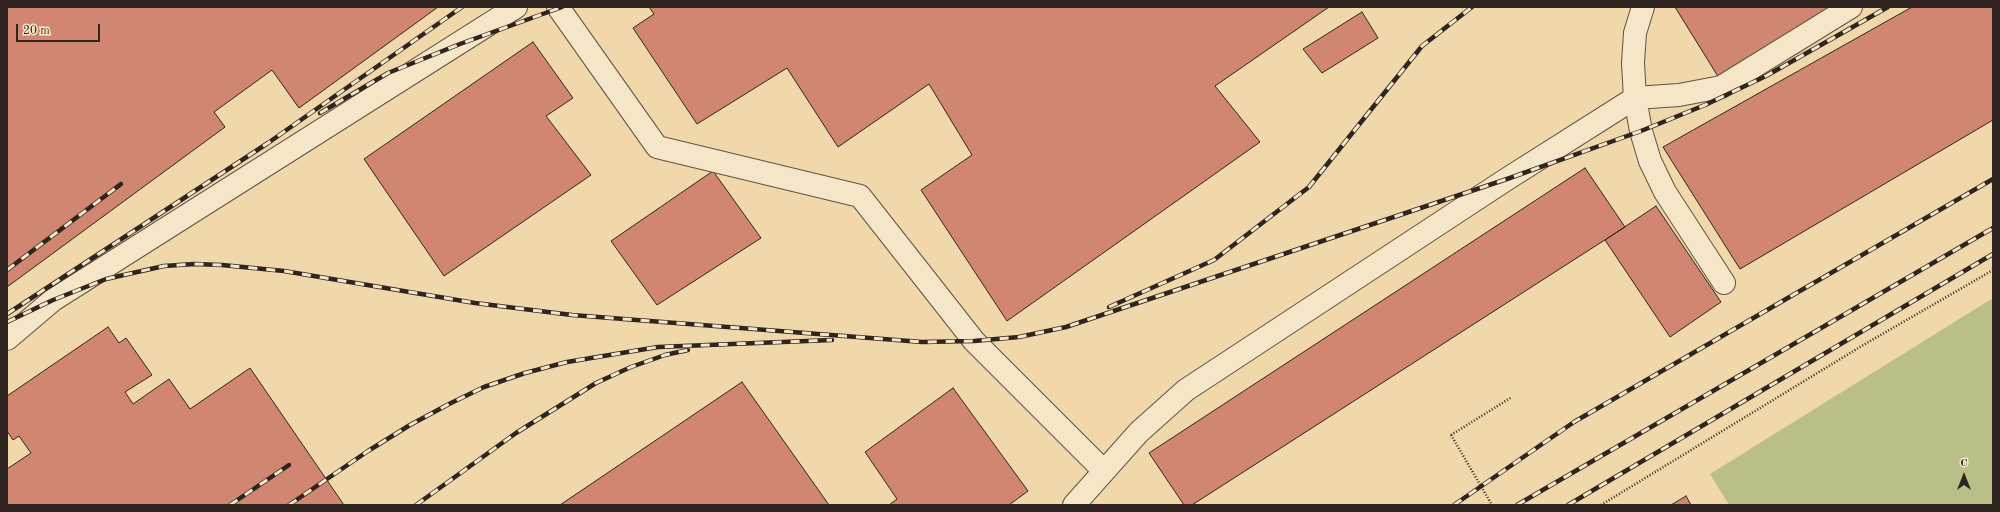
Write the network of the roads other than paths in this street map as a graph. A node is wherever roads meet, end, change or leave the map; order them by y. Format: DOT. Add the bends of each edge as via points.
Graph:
graph roads {
  1 [pos="516,7"];
  2 [pos="558,7"];
  3 [pos="1644,7"];
  4 [pos="1851,7"];
  5 [pos="1635,98"];
  6 [pos="1724,283"];
  7 [pos="7,339"];
  8 [pos="1104,471"];
  9 [pos="1074,505"];
  1 -- 7 [label="lane" via="53,300"];
  2 -- 8 [label="lane" via="657,148 860,196 974,341"];
  3 -- 5 [label="lane" via="1635,33"];
  4 -- 5 [label="lane" via="1721,87 1679,95"];
  5 -- 6 [label="lane" via="1650,161 1665,192"];
  5 -- 8 [label="lane" via="1186,390 1139,432"];
  8 -- 9 [label="lane"];
}
